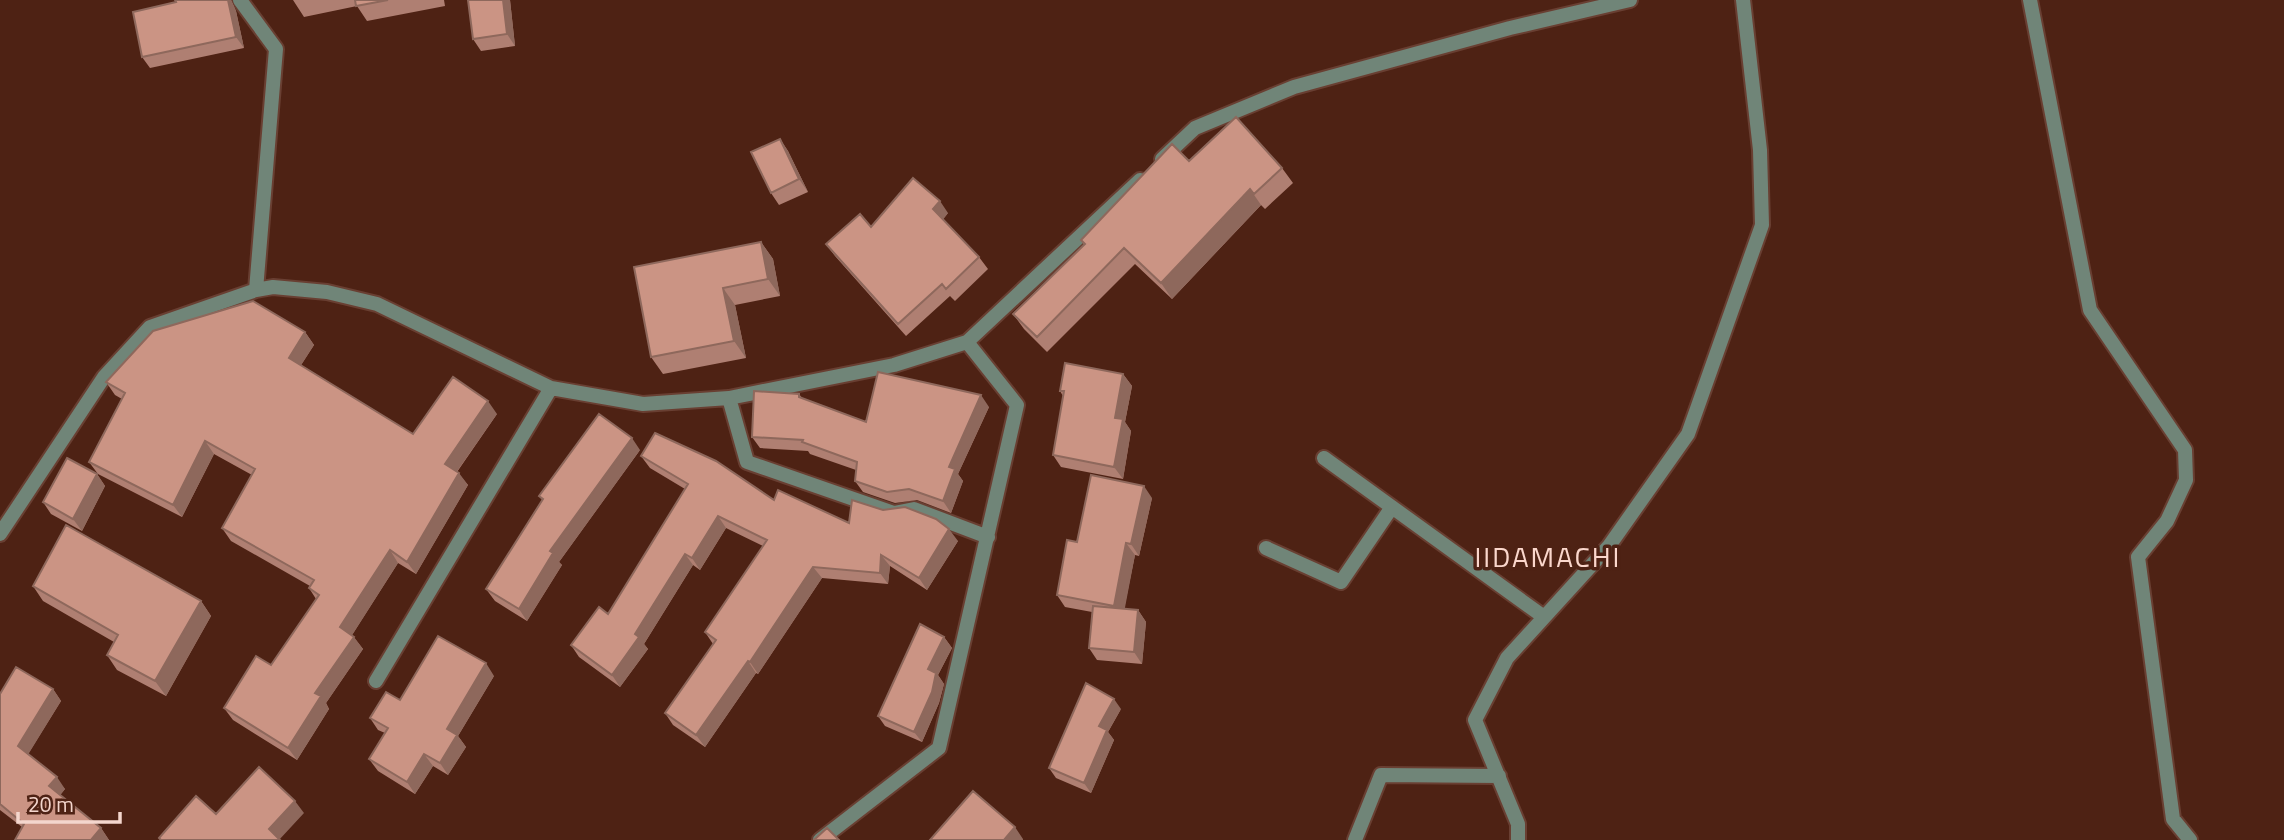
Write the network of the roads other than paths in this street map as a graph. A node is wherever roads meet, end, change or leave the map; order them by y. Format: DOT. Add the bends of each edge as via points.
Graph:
graph roads {
  1 [pos="240,0"];
  2 [pos="1630,0"];
  3 [pos="1743,0"];
  4 [pos="2030,0"];
  5 [pos="256,290"];
  6 [pos="967,342"];
  7 [pos="551,388"];
  8 [pos="729,398"];
  9 [pos="1324,458"];
  10 [pos="1392,507"];
  11 [pos="0,534"];
  12 [pos="988,537"];
  13 [pos="1266,548"];
  14 [pos="1545,617"];
  15 [pos="376,681"];
  16 [pos="1499,776"];
  17 [pos="820,840"];
  18 [pos="1355,840"];
  19 [pos="1518,840"];
  20 [pos="2190,840"];
  1 -- 5 [label="street" via="276,49"];
  2 -- 6 [label="street" via="1294,88 1195,128"];
  3 -- 14 [label="street" via="1760,150 1762,225 1688,434 1609,546"];
  4 -- 20 [label="street" via="2090,310 2185,450 2186,480 2166,521 2138,556 2173,819"];
  5 -- 7 [label="street" via="327,292 377,304"];
  5 -- 11 [label="street" via="150,327 104,377"];
  6 -- 8 [label="street" via="894,365"];
  6 -- 12 [label="street" via="1017,405"];
  7 -- 8 [label="street" via="643,404"];
  7 -- 15 [label="street"];
  8 -- 12 [label="street" via="747,462 894,513 914,509"];
  9 -- 10 [label="street"];
  10 -- 13 [label="street" via="1341,582"];
  10 -- 14 [label="street"];
  12 -- 17 [label="street" via="939,748"];
  14 -- 16 [label="street" via="1507,658 1475,720"];
  16 -- 18 [label="street" via="1381,775"];
  16 -- 19 [label="street" via="1518,824"];
}
